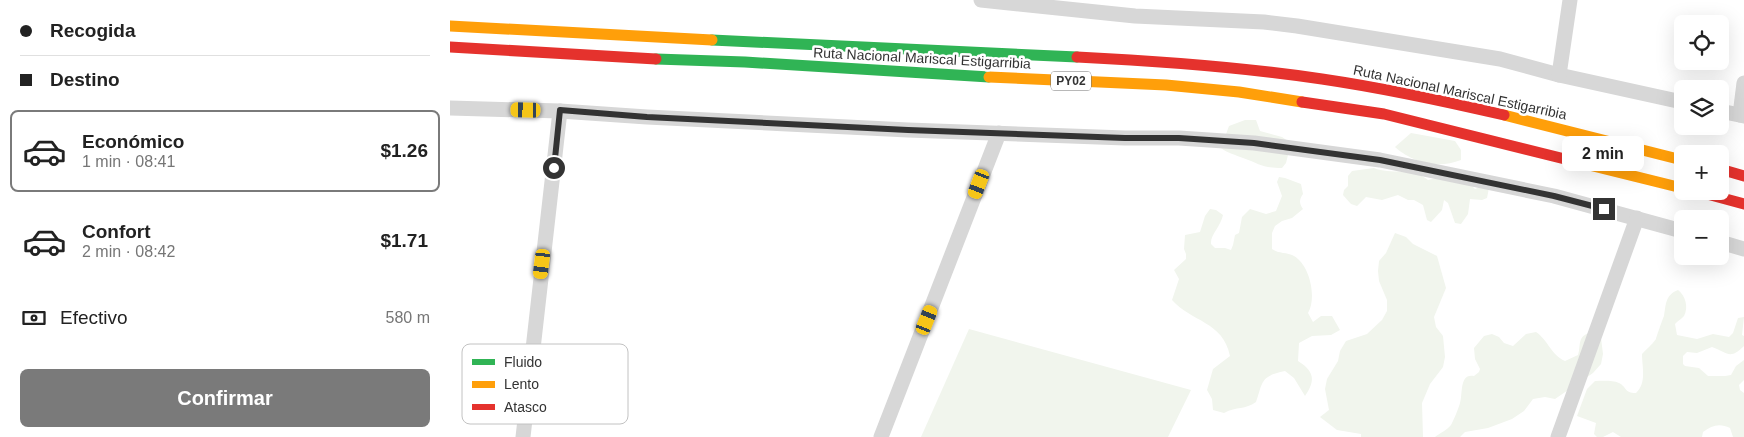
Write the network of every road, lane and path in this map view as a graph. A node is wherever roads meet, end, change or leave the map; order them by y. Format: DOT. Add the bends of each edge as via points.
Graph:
graph roads {
  1 [pos="981,0"];
  2 [pos="1570,0"];
  3 [pos="1032,2"];
  4 [pos="450,26"];
  5 [pos="450,47"];
  6 [pos="1559,74"];
  7 [pos="1744,83"];
  8 [pos="1674,100"];
  9 [pos="450,108"];
  10 [pos="560,110"];
  11 [pos="1729,113"];
  12 [pos="1742,116"];
  13 [pos="999,133"];
  14 [pos="1674,158"];
  15 [pos="1729,172"];
  16 [pos="1744,176"];
  17 [pos="1674,186"];
  18 [pos="1729,200"];
  19 [pos="1744,204"];
  20 [pos="1636,218"];
  21 [pos="1674,229"];
  22 [pos="1729,245"];
  23 [pos="1744,249"];
  24 [pos="534,344"];
  25 [pos="524,424"];
  26 [pos="1562,436"];
  27 [pos="523,437"];
  28 [pos="881,437"];
  1 -- 3 [label="street"];
  2 -- 6 [label="street"];
  3 -- 6 [label="street" via="1135,16 1297,26 1500,59"];
  4 -- 14 [label="highway, Ruta Nacional Mariscal Estigarribia / PY02" via="1219,66 1387,89"];
  5 -- 17 [label="highway, Ruta Nacional Mariscal Estigarribia / PY02" via="1166,85 1239,92 1384,114"];
  6 -- 8 [label="street"];
  7 -- 12 [label="street"];
  9 -- 10 [label="street"];
  10 -- 13 [label="street" via="656,118"];
  10 -- 24 [label="street"];
  11 -- 12 [label="street"];
  13 -- 20 [label="street" via="1254,143 1380,160 1554,196"];
  13 -- 28 [label="street"];
  15 -- 16 [label="highway"];
  18 -- 19 [label="highway"];
  20 -- 21 [label="street"];
  20 -- 26 [label="street"];
  22 -- 23 [label="street"];
  25 -- 27 [label="street"];
}
